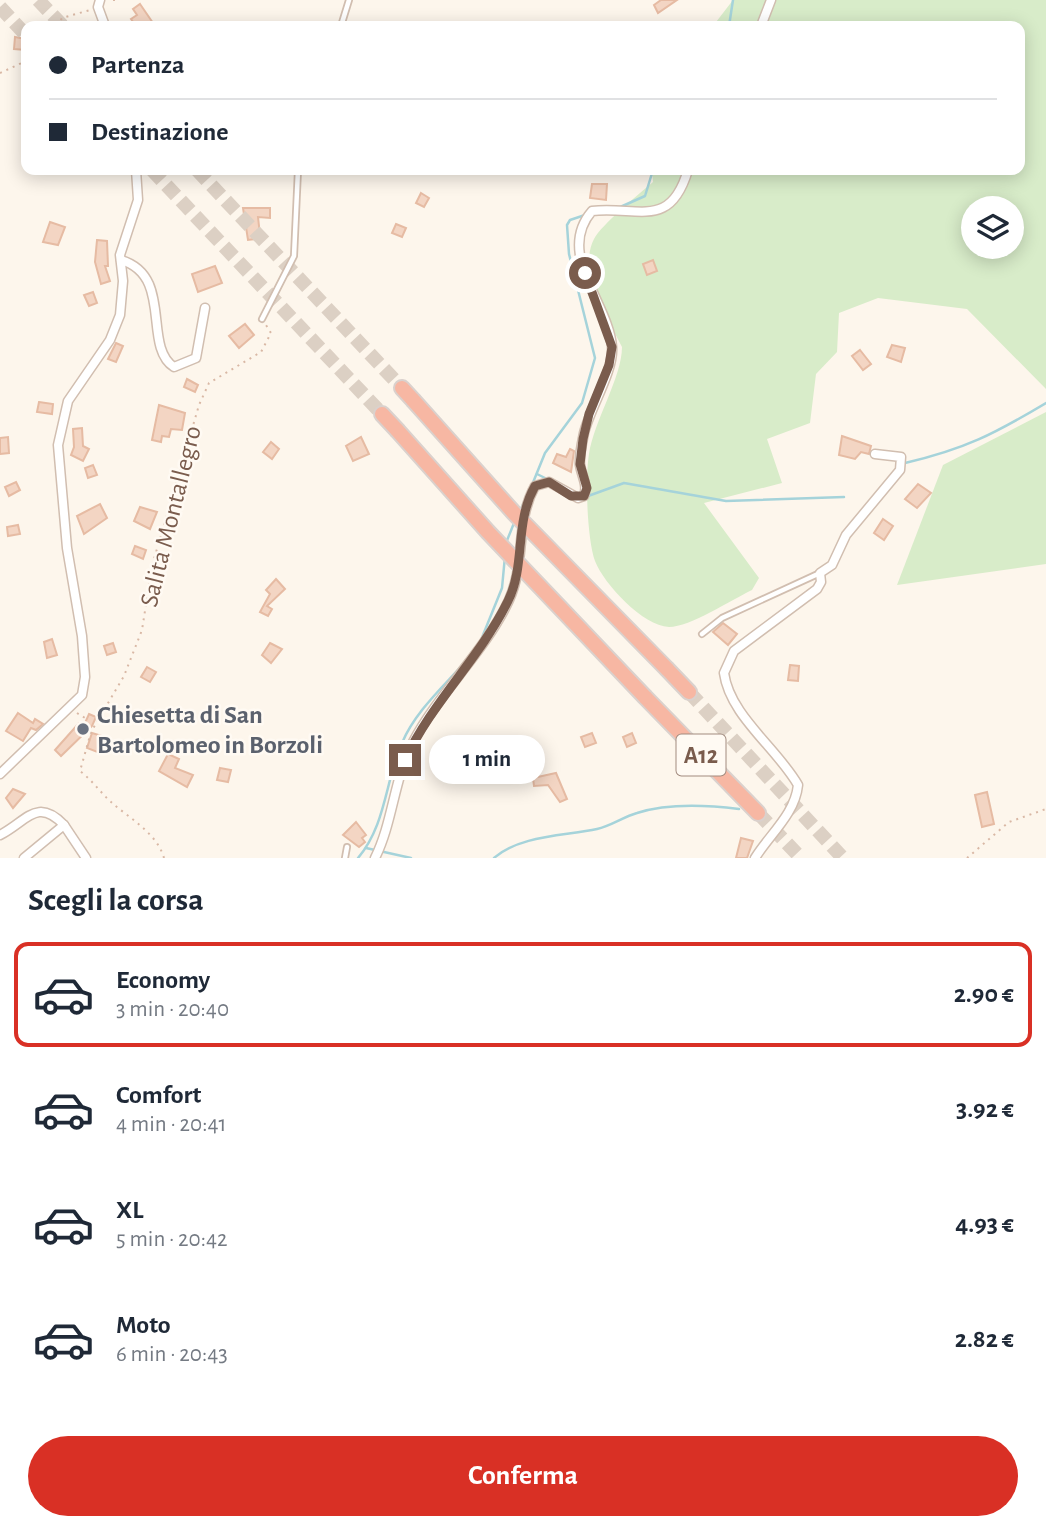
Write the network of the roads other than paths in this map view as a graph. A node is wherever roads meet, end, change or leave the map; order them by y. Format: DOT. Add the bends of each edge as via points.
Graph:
graph roads {
  1 [pos="349,0"];
  2 [pos="771,0"];
  3 [pos="99,3"];
  4 [pos="104,21"];
  5 [pos="343,21"];
  6 [pos="763,21"];
  7 [pos="136,175"];
  8 [pos="298,175"];
  9 [pos="686,175"];
  10 [pos="121,260"];
  11 [pos="205,309"];
  12 [pos="262,319"];
  13 [pos="402,388"];
  14 [pos="382,414"];
  15 [pos="875,454"];
  16 [pos="820,573"];
  17 [pos="702,634"];
  18 [pos="689,692"];
  19 [pos="0,774"];
  20 [pos="758,813"];
  21 [pos="64,825"];
  22 [pos="0,835"];
  23 [pos="347,847"];
  24 [pos="24,858"];
  25 [pos="86,858"];
  26 [pos="345,858"];
  27 [pos="375,858"];
  28 [pos="755,858"];
  1 -- 5 [label="lane"];
  2 -- 6 [label="street"];
  3 -- 4 [label="street"];
  7 -- 10 [label="street" via="138,200"];
  8 -- 12 [label="lane" via="294,256"];
  9 -- 27 [label="street" via="676,198 665,209 635,214 592,211 585,219 580,232 582,258 612,347 583,439 580,464 587,488 578,498 549,482 535,486 524,508 509,600 484,644 414,741"];
  10 -- 11 [label="street" via="138,269 149,287 158,313 162,355 174,368 195,358"];
  10 -- 19 [label="street" via="120,315 110,340 68,401 58,445 67,548 82,636 82,695"];
  13 -- 18 [label="highway, bridge" via="514,513"];
  14 -- 20 [label="highway, A12, bridge" via="488,532"];
  15 -- 16 [label="street" via="901,457 900,470 846,535 832,565"];
  16 -- 17 [label="lane" via="722,618"];
  16 -- 28 [label="street" via="821,582 809,597 734,651 724,673 745,716 798,785 781,824"];
  21 -- 22 [label="street" via="47,810 37,810"];
  21 -- 24 [label="street"];
  21 -- 25 [label="street"];
  23 -- 26 [label="lane"];
}
